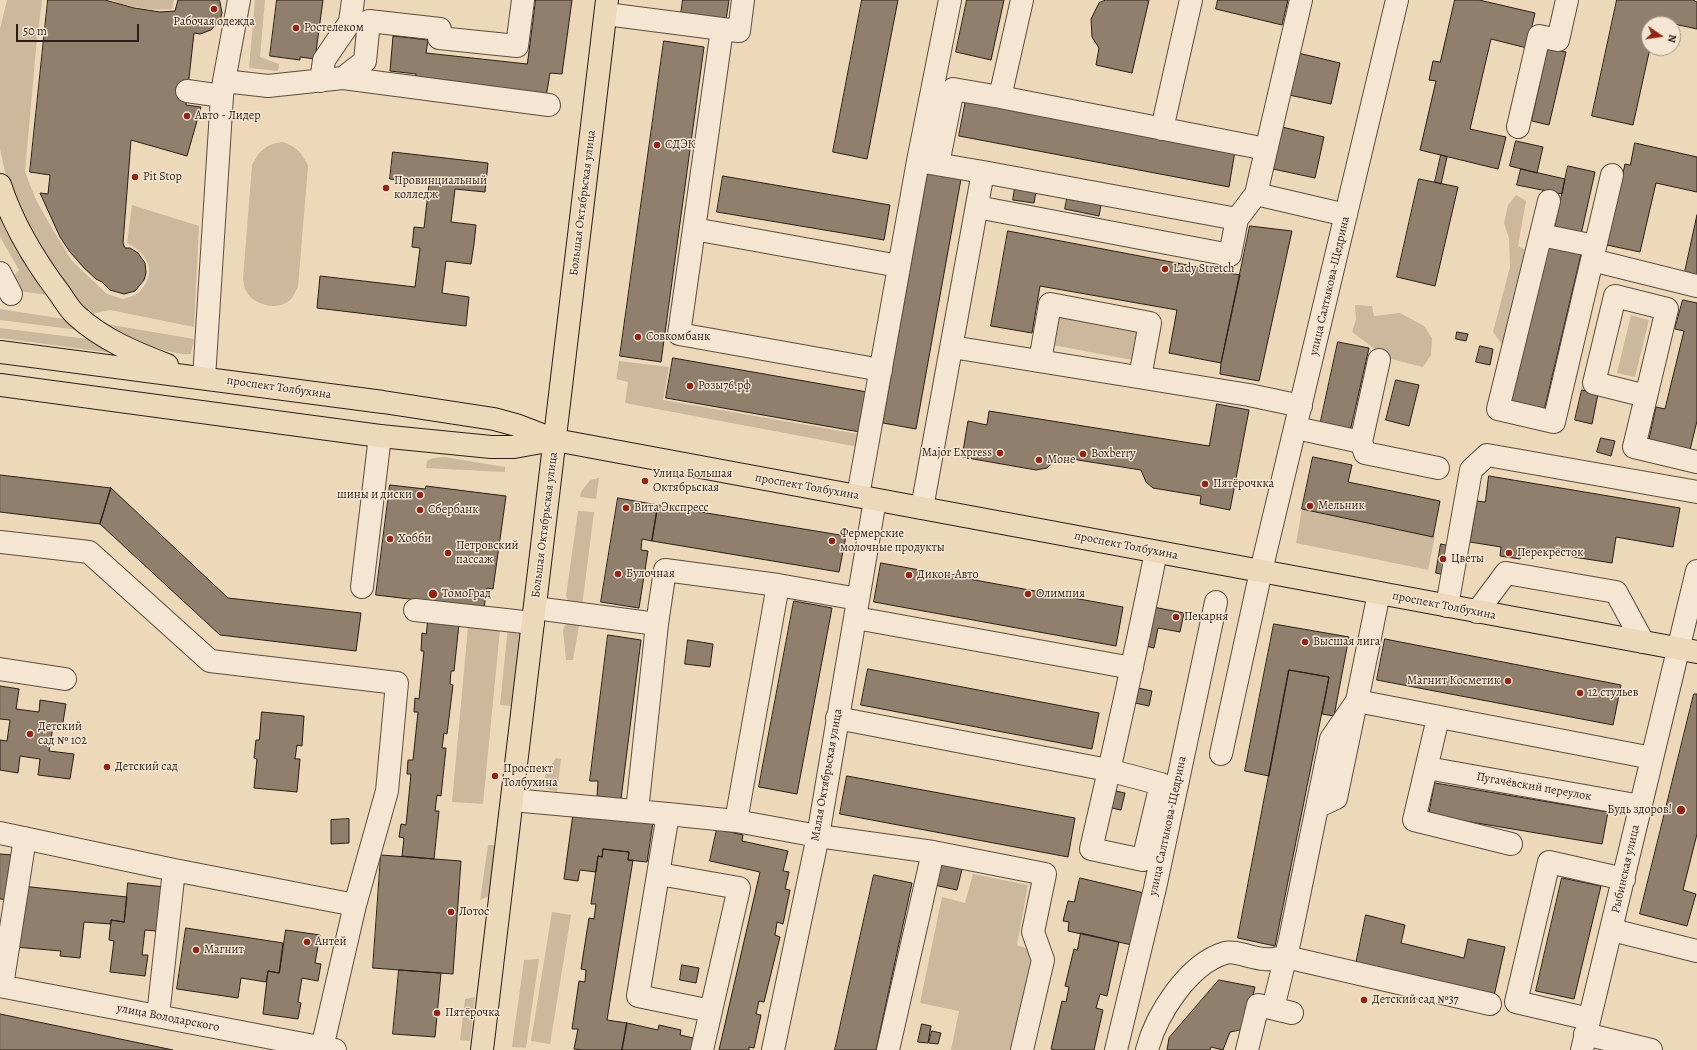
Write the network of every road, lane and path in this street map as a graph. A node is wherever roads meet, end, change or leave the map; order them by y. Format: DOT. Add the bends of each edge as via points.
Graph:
graph roads {
  1 [pos="239,0"];
  2 [pos="353,0"];
  3 [pos="523,0"];
  4 [pos="743,0"];
  5 [pos="950,0"];
  6 [pos="1022,0"];
  7 [pos="1191,0"];
  8 [pos="1301,0"];
  9 [pos="1397,0"];
  10 [pos="1567,0"];
  11 [pos="606,7"];
  12 [pos="722,29"];
  13 [pos="343,78"];
  14 [pos="321,81"];
  15 [pos="223,89"];
  16 [pos="187,91"];
  17 [pos="1000,96"];
  18 [pos="549,105"];
  19 [pos="1518,127"];
  20 [pos="1162,129"];
  21 [pos="1266,149"];
  22 [pos="918,161"];
  23 [pos="983,172"];
  24 [pos="1612,175"];
  25 [pos="0,185"];
  26 [pos="1256,194"];
  27 [pos="1549,201"];
  28 [pos="977,207"];
  29 [pos="1346,215"];
  30 [pos="1237,220"];
  31 [pos="694,230"];
  32 [pos="1541,234"];
  33 [pos="1593,253"];
  34 [pos="899,266"];
  35 [pos="0,273"];
  36 [pos="1697,286"];
  37 [pos="11,294"];
  38 [pos="952,347"];
  39 [pos="0,352"];
  40 [pos="1379,360"];
  41 [pos="1040,361"];
  42 [pos="881,370"];
  43 [pos="1140,377"];
  44 [pos="204,378"];
  45 [pos="0,385"];
  46 [pos="1646,396"];
  47 [pos="1301,406"];
  48 [pos="1296,428"];
  49 [pos="380,436"];
  50 [pos="555,440"];
  51 [pos="1361,442"];
  52 [pos="1697,462"];
  53 [pos="1438,468"];
  54 [pos="1697,492"];
  55 [pos="867,498"];
  56 [pos="922,508"];
  57 [pos="0,542"];
  58 [pos="1156,552"];
  59 [pos="1261,571"];
  60 [pos="1697,571"];
  61 [pos="778,585"];
  62 [pos="362,587"];
  63 [pos="1379,594"];
  64 [pos="1216,602"];
  65 [pos="1447,606"];
  66 [pos="857,608"];
  67 [pos="415,610"];
  68 [pos="1477,612"];
  69 [pos="534,616"];
  70 [pos="657,624"];
  71 [pos="1643,642"];
  72 [pos="1688,650"];
  73 [pos="1132,668"];
  74 [pos="0,669"];
  75 [pos="65,678"];
  76 [pos="1357,701"];
  77 [pos="837,718"];
  78 [pos="1438,718"];
  79 [pos="1221,754"];
  80 [pos="1652,758"];
  81 [pos="1427,768"];
  82 [pos="512,800"];
  83 [pos="1641,806"];
  84 [pos="637,811"];
  85 [pos="668,814"];
  86 [pos="736,821"];
  87 [pos="0,833"];
  88 [pos="818,836"];
  89 [pos="25,838"];
  90 [pos="1511,844"];
  91 [pos="933,852"];
  92 [pos="174,870"];
  93 [pos="659,874"];
  94 [pos="1624,879"];
  95 [pos="355,905"];
  96 [pos="1612,930"];
  97 [pos="1697,951"];
  98 [pos="1286,957"];
  99 [pos="1,986"];
  100 [pos="1490,1004"];
  101 [pos="711,1011"];
  102 [pos="158,1016"];
  103 [pos="1585,1035"];
  104 [pos="329,1049"];
  105 [pos="482,1050"];
  106 [pos="702,1050"];
  107 [pos="773,1050"];
  108 [pos="888,1050"];
  109 [pos="1022,1050"];
  110 [pos="1116,1050"];
  111 [pos="1147,1050"];
  112 [pos="1247,1050"];
  113 [pos="1651,1050"];
  1 -- 15 [label="street"];
  2 -- 14 [label="street" via="350,22 324,60"];
  3 -- 13 [label="street" via="517,46 439,38 440,29 369,21 365,61"];
  4 -- 12 [label="street" via="739,31"];
  5 -- 22 [label="street, Малая Октябрьская улица"];
  6 -- 17 [label="street"];
  7 -- 20 [label="street"];
  8 -- 21 [label="street"];
  9 -- 29 [label="street, улица Салтыкова-Щедрина"];
  10 -- 19 [label="street" via="1558,40 1539,36"];
  11 -- 12 [label="street"];
  11 -- 50 [label="main road, Большая Октябрьская улица"];
  12 -- 31 [label="street"];
  13 -- 14 [label="street"];
  13 -- 18 [label="street"];
  14 -- 15 [label="street"];
  15 -- 16 [label="street"];
  15 -- 44 [label="street"];
  17 -- 20 [label="street"];
  17 -- 22 [label="street" via="953,89 939,159"];
  20 -- 21 [label="street"];
  21 -- 26 [label="street"];
  22 -- 23 [label="street"];
  22 -- 34 [label="street, Малая Октябрьская улица"];
  23 -- 28 [label="street"];
  23 -- 30 [label="street"];
  24 -- 33 [label="street"];
  25 -- 44 [label="main road" via="8,210 28,246 76,315 113,342 149,359"];
  26 -- 29 [label="street"];
  26 -- 30 [label="street"];
  27 -- 32 [label="street"];
  28 -- 30 [label="street" via="1230,254"];
  28 -- 38 [label="street"];
  29 -- 47 [label="street, улица Салтыкова-Щедрина"];
  31 -- 34 [label="street"];
  31 -- 42 [label="street" via="679,334"];
  32 -- 33 [label="street"];
  32 -- 33 [label="street" via="1498,409 1554,422"];
  33 -- 36 [label="street"];
  34 -- 42 [label="street, Малая Октябрьская улица"];
  35 -- 37 [label="street"];
  38 -- 41 [label="street"];
  38 -- 56 [label="street"];
  39 -- 44 [label="main road, проспект Толбухина"];
  40 -- 51 [label="street"];
  41 -- 43 [label="street"];
  41 -- 43 [label="street" via="1050,304 1150,323"];
  42 -- 55 [label="street, Малая Октябрьская улица"];
  43 -- 47 [label="street"];
  44 -- 50 [label="main road, проспект Толбухина" via="494,419"];
  45 -- 49 [label="main road, проспект Толбухина"];
  46 -- 46 [label="street" via="1667,309 1614,296 1594,383"];
  46 -- 52 [label="street" via="1634,447"];
  47 -- 48 [label="street, улица Салтыкова-Щедрина"];
  48 -- 51 [label="street"];
  48 -- 59 [label="street, улица Салтыкова-Щедрина"];
  49 -- 50 [label="main road, проспект Толбухина" via="491,447 514,447"];
  49 -- 62 [label="street"];
  50 -- 55 [label="main road, проспект Толбухина"];
  50 -- 69 [label="main road, Большая Октябрьская улица"];
  51 -- 53 [label="street" via="1365,453"];
  54 -- 65 [label="street" via="1487,455 1471,470"];
  55 -- 56 [label="main road, проспект Толбухина"];
  55 -- 66 [label="street, Малая Октябрьская улица"];
  56 -- 58 [label="main road, проспект Толбухина"];
  57 -- 95 [label="street" via="89,552 210,661 398,683 387,791"];
  58 -- 59 [label="main road, проспект Толбухина"];
  58 -- 73 [label="street"];
  59 -- 63 [label="main road, проспект Толбухина"];
  59 -- 79 [label="street, улица Салтыкова-Щедрина"];
  60 -- 72 [label="street, Рыбинская улица"];
  61 -- 66 [label="street"];
  61 -- 70 [label="street" via="665,570"];
  61 -- 86 [label="street"];
  63 -- 65 [label="main road, проспект Толбухина"];
  63 -- 76 [label="street"];
  64 -- 110 [label="street, улица Салтыкова-Щедрина" via="1155,888"];
  65 -- 68 [label="main road, проспект Толбухина"];
  66 -- 73 [label="street"];
  66 -- 77 [label="street, Малая Октябрьская улица"];
  67 -- 69 [label="street"];
  68 -- 71 [label="main road, проспект Толбухина"];
  68 -- 71 [label="street" via="1506,573 1616,592"];
  69 -- 70 [label="street"];
  69 -- 82 [label="main road, Большая Октябрьская улица"];
  70 -- 84 [label="street"];
  71 -- 72 [label="main road, проспект Толбухина"];
  72 -- 80 [label="street, Рыбинская улица"];
  73 -- 77 [label="street" via="1108,770"];
  74 -- 75 [label="street"];
  76 -- 78 [label="street"];
  76 -- 98 [label="street" via="1336,798 1317,807"];
  77 -- 88 [label="street, Малая Октябрьская улица"];
  78 -- 80 [label="street"];
  78 -- 81 [label="street"];
  80 -- 83 [label="street, Рыбинская улица"];
  81 -- 83 [label="street, Пугачёвский переулок"];
  81 -- 90 [label="street" via="1414,820"];
  82 -- 84 [label="street"];
  82 -- 105 [label="main road, Большая Октябрьская улица"];
  83 -- 94 [label="street, Рыбинская улица"];
  84 -- 85 [label="street"];
  85 -- 86 [label="street"];
  85 -- 93 [label="street"];
  86 -- 88 [label="street"];
  87 -- 89 [label="street"];
  88 -- 91 [label="street"];
  88 -- 107 [label="street, Малая Октябрьская улица"];
  89 -- 92 [label="street"];
  89 -- 99 [label="street"];
  91 -- 108 [label="street"];
  91 -- 109 [label="street" via="1045,874 1033,932 1043,960"];
  92 -- 95 [label="street"];
  92 -- 102 [label="street"];
  93 -- 101 [label="street" via="638,996"];
  93 -- 101 [label="street" via="738,888"];
  94 -- 96 [label="street, Рыбинская улица"];
  94 -- 103 [label="street" via="1549,862 1516,1002"];
  95 -- 104 [label="street"];
  96 -- 97 [label="street"];
  96 -- 103 [label="street, Рыбинская улица"];
  98 -- 100 [label="street"];
  98 -- 111 [label="street" via="1266,960 1226,952 1210,960 1187,978 1167,1004 1152,1031"];
  98 -- 112 [label="street" via="1282,1011 1258,1005"];
  99 -- 102 [label="street, улица Володарского"];
  101 -- 106 [label="street"];
  102 -- 104 [label="street, улица Володарского"];
  103 -- 113 [label="street"];
}
